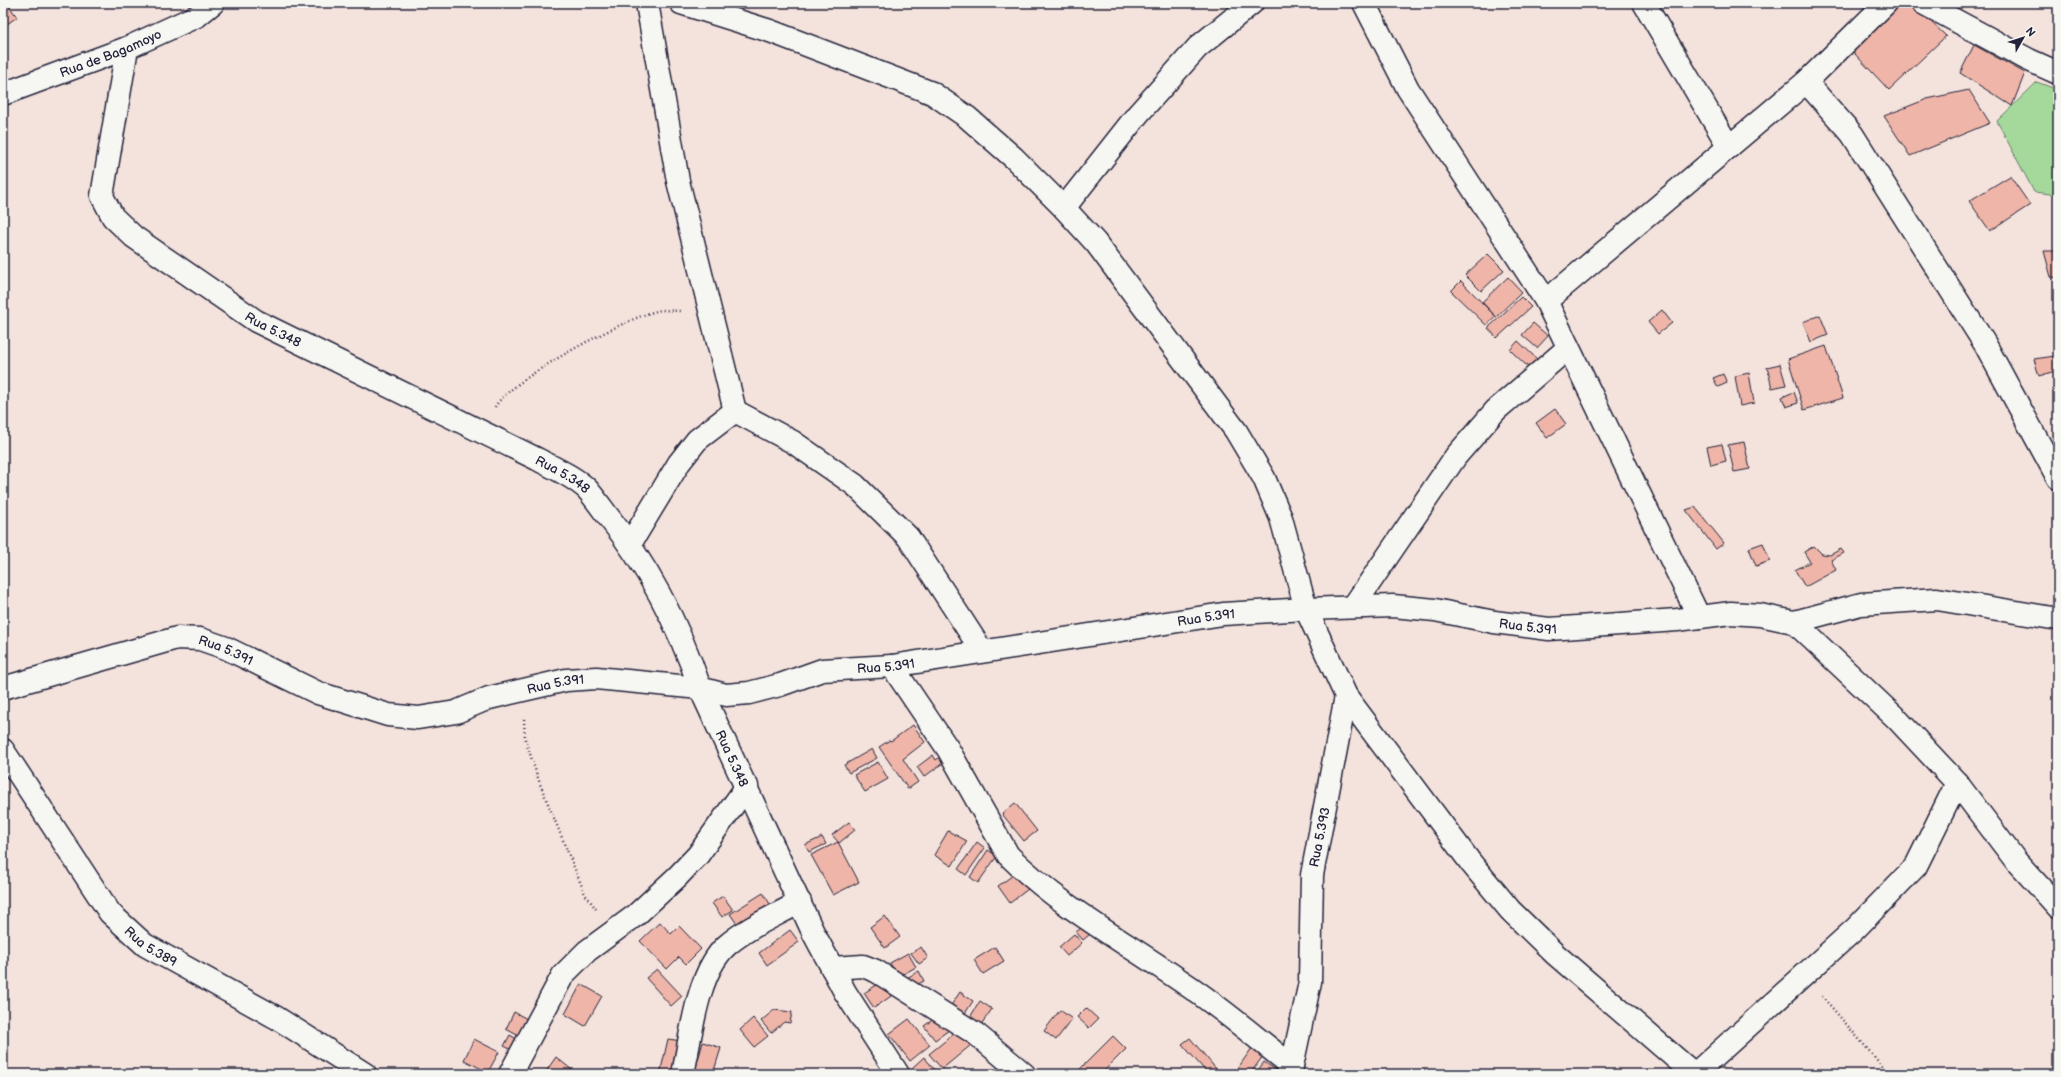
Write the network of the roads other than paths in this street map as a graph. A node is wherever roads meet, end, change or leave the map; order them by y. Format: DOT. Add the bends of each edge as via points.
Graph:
graph roads {
  1 [pos="213,3"];
  2 [pos="647,3"];
  3 [pos="681,3"];
  4 [pos="1252,3"];
  5 [pos="1364,3"];
  6 [pos="1644,3"];
  7 [pos="1886,3"];
  8 [pos="1923,3"];
  9 [pos="127,48"];
  10 [pos="2058,73"];
  11 [pos="1806,82"];
  12 [pos="3,94"];
  13 [pos="1729,147"];
  14 [pos="1064,208"];
  15 [pos="1546,301"];
  16 [pos="1568,348"];
  17 [pos="735,411"];
  18 [pos="2058,478"];
  19 [pos="630,544"];
  20 [pos="1353,607"];
  21 [pos="1306,609"];
  22 [pos="1699,617"];
  23 [pos="2058,619"];
  24 [pos="1794,622"];
  25 [pos="982,651"];
  26 [pos="892,666"];
  27 [pos="3,688"];
  28 [pos="700,688"];
  29 [pos="1346,696"];
  30 [pos="3,750"];
  31 [pos="1957,783"];
  32 [pos="747,786"];
  33 [pos="800,902"];
  34 [pos="2058,907"];
  35 [pos="832,968"];
  36 [pos="1290,1070"];
  37 [pos="365,1074"];
  38 [pos="510,1074"];
  39 [pos="683,1074"];
  40 [pos="898,1074"];
  41 [pos="1024,1074"];
  42 [pos="1694,1074"];
  1 -- 9 [label="street, Rua de Bagamoyo" via="197,16"];
  2 -- 17 [label="street" via="678,181"];
  3 -- 14 [label="street" via="770,31 932,93 967,117 1014,158"];
  4 -- 14 [label="street" via="1198,47 1138,114"];
  5 -- 15 [label="street" via="1408,88"];
  6 -- 13 [label="street"];
  7 -- 11 [label="street"];
  8 -- 10 [label="street"];
  9 -- 12 [label="street, Rua de Bagamoyo"];
  9 -- 19 [label="street, Rua 5.348" via="102,196 113,217 134,237 256,320 567,475 586,489"];
  11 -- 13 [label="street"];
  11 -- 18 [label="street" via="1852,134 1985,344"];
  13 -- 15 [label="street"];
  14 -- 21 [label="street" via="1096,243 1236,431 1264,478 1281,518"];
  15 -- 16 [label="street"];
  16 -- 20 [label="street" via="1496,410 1456,456"];
  16 -- 22 [label="street"];
  17 -- 19 [label="street" via="697,440 679,463"];
  17 -- 25 [label="street" via="793,442 855,485 871,500 908,537"];
  19 -- 28 [label="street, Rua 5.348" via="688,652"];
  20 -- 21 [label="street, Rua 5.391"];
  20 -- 22 [label="street, Rua 5.391" via="1393,606 1436,610 1494,622 1549,629"];
  21 -- 25 [label="street, Rua 5.391" via="1224,614"];
  21 -- 29 [label="street"];
  22 -- 24 [label="street, Rua 5.391" via="1731,613 1760,615"];
  23 -- 24 [label="street" via="1937,599 1861,604"];
  24 -- 31 [label="street" via="1897,719"];
  25 -- 26 [label="street, Rua 5.391"];
  26 -- 28 [label="street, Rua 5.391" via="822,670 749,693 726,695"];
  26 -- 36 [label="street" via="948,749 999,844 1012,860 1056,896 1186,984"];
  27 -- 28 [label="street, Rua 5.391" via="177,638 200,639 226,648 318,693 388,715 418,718 456,712 489,698 566,680 596,678"];
  28 -- 32 [label="street, Rua 5.348"];
  29 -- 36 [label="street, Rua 5.393" via="1312,875 1310,982"];
  29 -- 42 [label="street" via="1471,863 1510,910 1555,954"];
  30 -- 37 [label="street, Rua 5.389" via="110,913 139,939 277,1018"];
  31 -- 34 [label="street" via="2016,861"];
  31 -- 42 [label="street" via="1916,866 1805,976"];
  32 -- 33 [label="street, Rua 5.348"];
  32 -- 38 [label="street" via="698,855 678,877 636,915 582,955 562,975"];
  33 -- 35 [label="street, Rua 5.348"];
  33 -- 39 [label="street" via="740,936 717,956 703,981"];
  35 -- 40 [label="street, Rua 5.348"];
  35 -- 41 [label="street" via="863,966 876,971 976,1034"];
}
